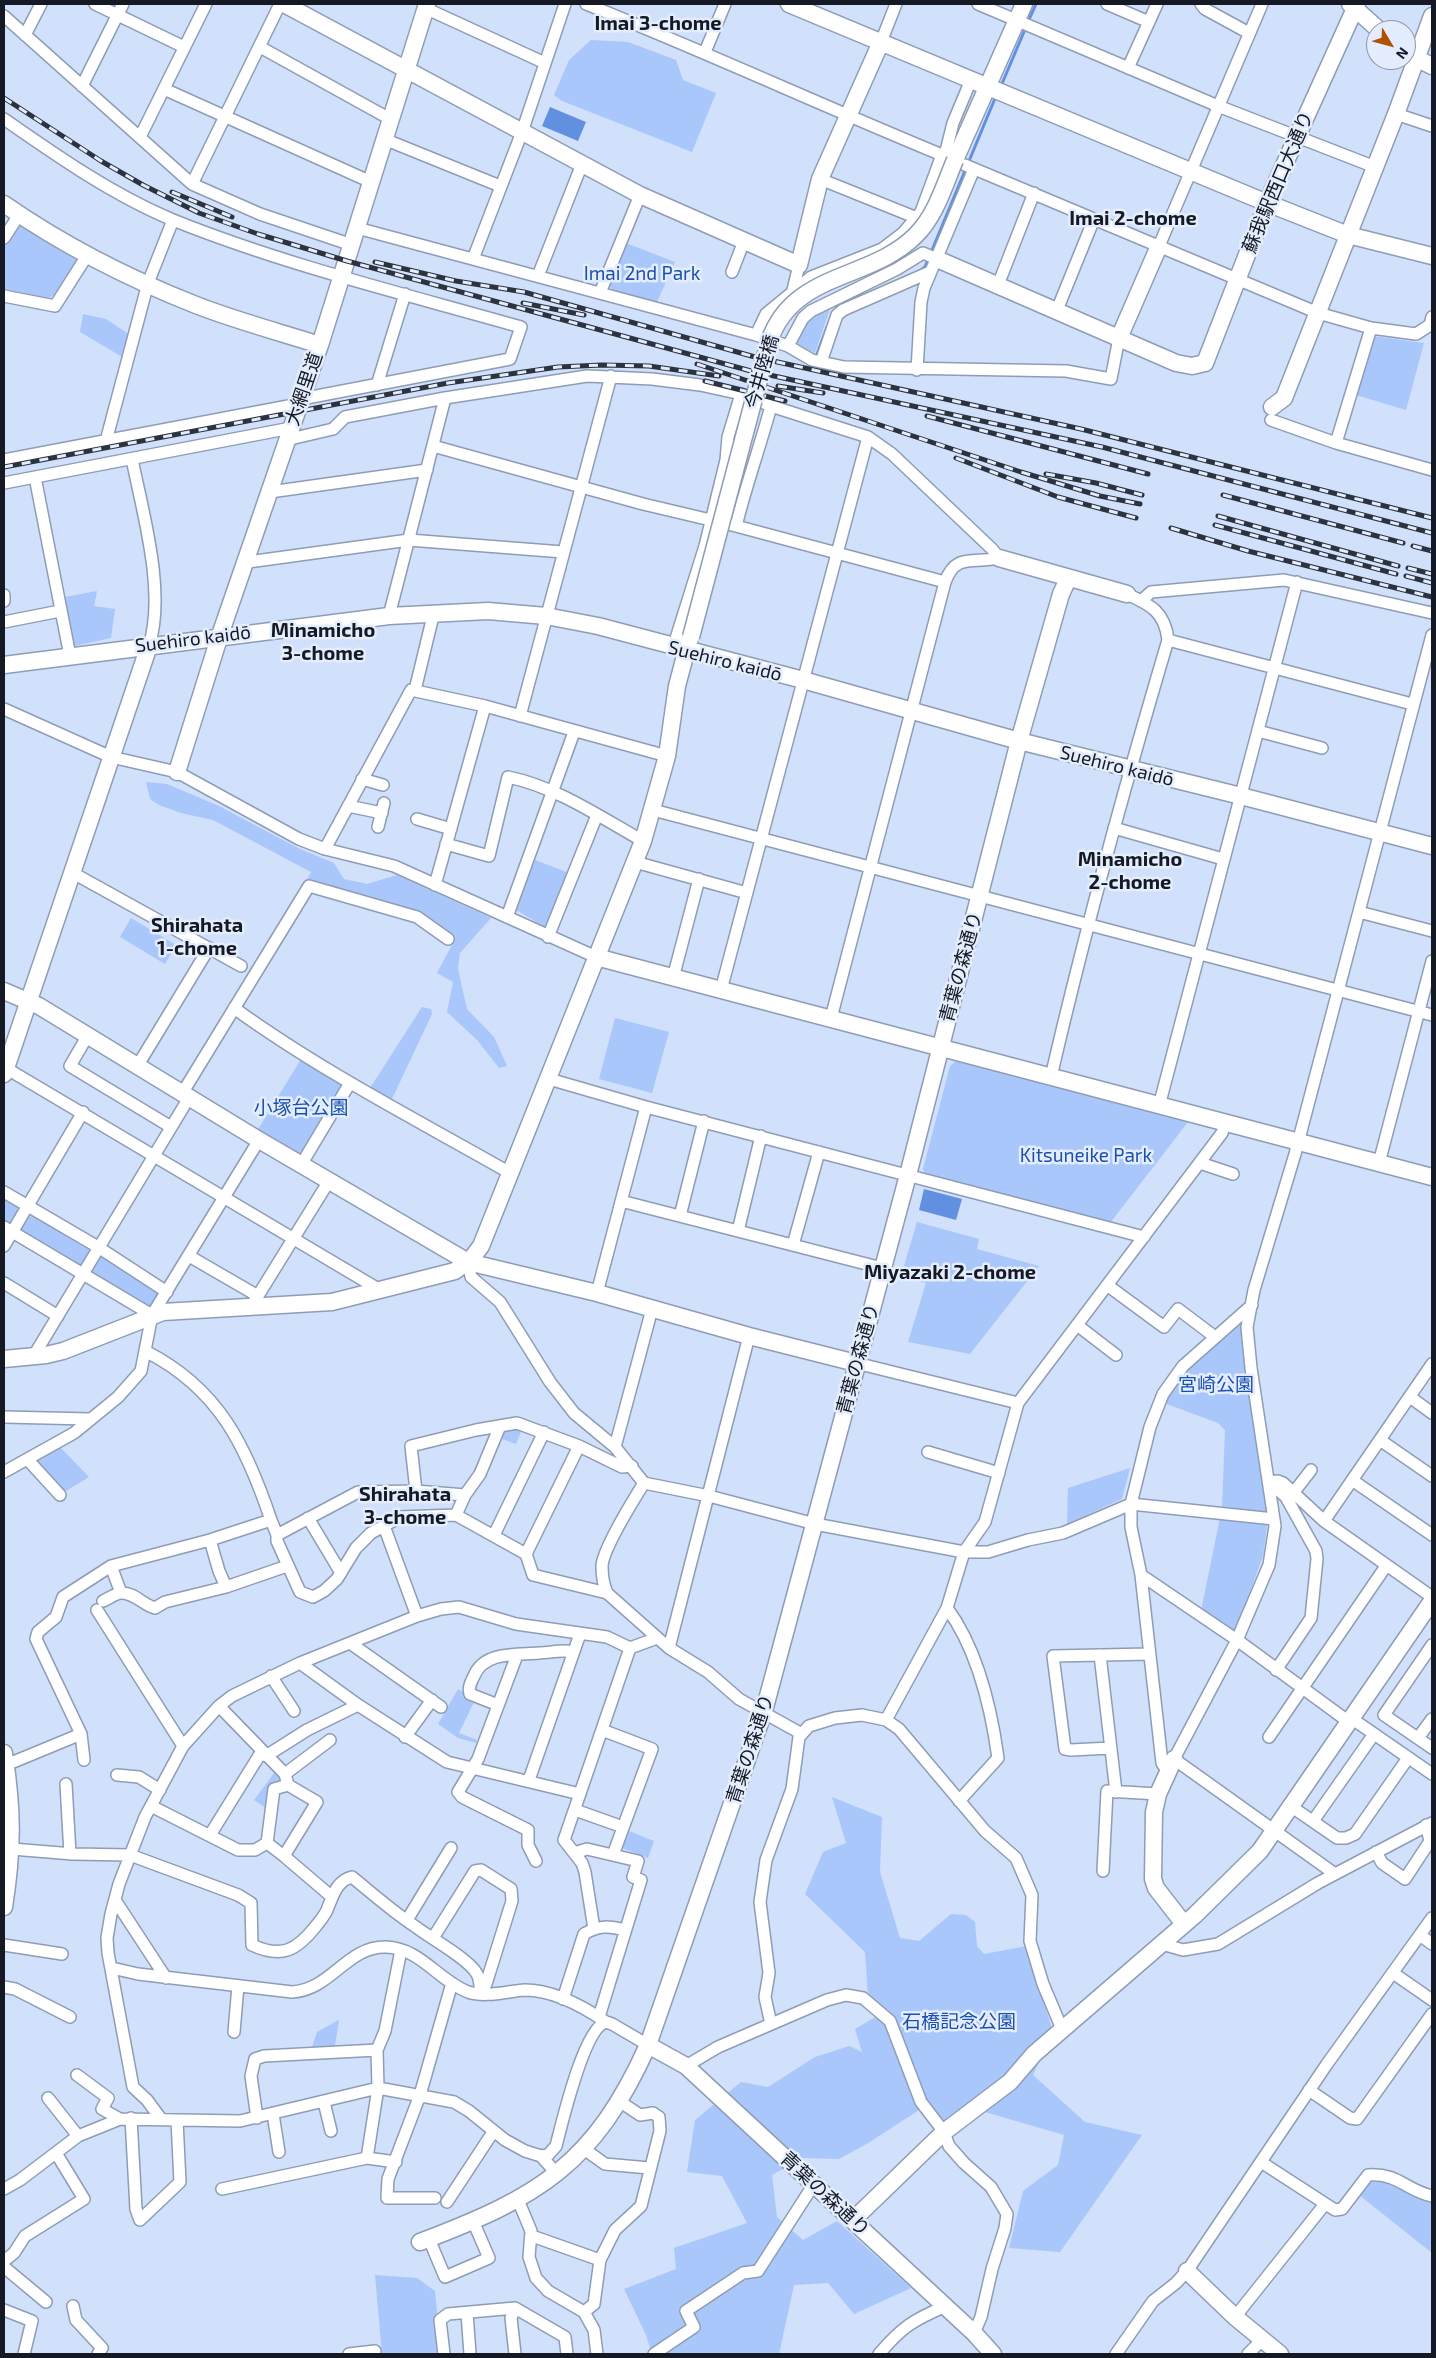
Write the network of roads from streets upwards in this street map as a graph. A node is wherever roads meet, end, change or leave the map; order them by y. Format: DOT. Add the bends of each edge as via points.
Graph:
graph roads {
  1 [pos="41,4"];
  2 [pos="95,4"];
  3 [pos="206,4"];
  4 [pos="280,4"];
  5 [pos="284,4"];
  6 [pos="566,4"];
  7 [pos="586,4"];
  8 [pos="725,4"];
  9 [pos="789,4"];
  10 [pos="896,4"];
  11 [pos="978,4"];
  12 [pos="1024,4"];
  13 [pos="1107,4"];
  14 [pos="1156,4"];
  15 [pos="1201,4"];
  16 [pos="1262,4"];
  17 [pos="1354,5"];
  18 [pos="426,6"];
  19 [pos="120,9"];
  20 [pos="4,16"];
  21 [pos="1432,16"];
  22 [pos="1018,20"];
  23 [pos="1369,20"];
  24 [pos="1149,22"];
  25 [pos="1249,33"];
  26 [pos="25,35"];
  27 [pos="881,42"];
  28 [pos="184,47"];
  29 [pos="260,47"];
  30 [pos="1416,47"];
  31 [pos="705,52"];
  32 [pos="1416,59"];
  33 [pos="545,63"];
  34 [pos="1432,66"];
  35 [pos="1128,68"];
  36 [pos="406,69"];
  37 [pos="1408,70"];
  38 [pos="971,80"];
  39 [pos="82,86"];
  40 [pos="988,86"];
  41 [pos="164,89"];
  42 [pos="1218,106"];
  43 [pos="1396,114"];
  44 [pos="847,115"];
  45 [pos="225,117"];
  46 [pos="4,119"];
  47 [pos="390,119"];
  48 [pos="1432,126"];
  49 [pos="522,132"];
  50 [pos="1297,136"];
  51 [pos="140,138"];
  52 [pos="384,139"];
  53 [pos="962,163"];
  54 [pos="582,164"];
  55 [pos="1375,167"];
  56 [pos="1191,170"];
  57 [pos="820,179"];
  58 [pos="371,182"];
  59 [pos="192,184"];
  60 [pos="500,186"];
  61 [pos="1034,194"];
  62 [pos="640,195"];
  63 [pos="1267,203"];
  64 [pos="4,204"];
  65 [pos="19,215"];
  66 [pos="917,218"];
  67 [pos="1094,219"];
  68 [pos="173,220"];
  69 [pos="357,228"];
  70 [pos="1348,235"];
  71 [pos="4,238"];
  72 [pos="744,241"];
  73 [pos="352,245"];
  74 [pos="1159,246"];
  75 [pos="88,254"];
  76 [pos="1432,256"];
  77 [pos="473,259"];
  78 [pos="930,261"];
  79 [pos="799,265"];
  80 [pos="897,269"];
  81 [pos="732,272"];
  82 [pos="342,276"];
  83 [pos="538,276"];
  84 [pos="1237,279"];
  85 [pos="148,283"];
  86 [pos="998,285"];
  87 [pos="893,288"];
  88 [pos="793,290"];
  89 [pos="600,293"];
  90 [pos="845,293"];
  91 [pos="405,294"];
  92 [pos="4,296"];
  93 [pos="850,307"];
  94 [pos="1057,310"];
  95 [pos="1318,313"];
  96 [pos="1432,323"];
  97 [pos="1371,328"];
  98 [pos="756,335"];
  99 [pos="1119,338"];
  100 [pos="320,345"];
  101 [pos="788,346"];
  102 [pos="821,362"];
  103 [pos="917,370"];
  104 [pos="611,376"];
  105 [pos="377,385"];
  106 [pos="741,394"];
  107 [pos="445,398"];
  108 [pos="300,401"];
  109 [pos="771,406"];
  110 [pos="1271,413"];
  111 [pos="288,434"];
  112 [pos="868,437"];
  113 [pos="106,440"];
  114 [pos="1336,443"];
  115 [pos="434,446"];
  116 [pos="132,459"];
  117 [pos="4,460"];
  118 [pos="427,470"];
  119 [pos="1432,470"];
  120 [pos="35,477"];
  121 [pos="4,483"];
  122 [pos="582,486"];
  123 [pos="270,492"];
  124 [pos="712,521"];
  125 [pos="736,526"];
  126 [pos="409,540"];
  127 [pos="563,552"];
  128 [pos="836,552"];
  129 [pos="999,558"];
  130 [pos="248,562"];
  131 [pos="1068,579"];
  132 [pos="945,582"];
  133 [pos="1297,582"];
  134 [pos="4,595"];
  135 [pos="1134,597"];
  136 [pos="4,601"];
  137 [pos="60,611"];
  138 [pos="434,612"];
  139 [pos="1432,613"];
  140 [pos="389,616"];
  141 [pos="546,616"];
  142 [pos="4,622"];
  143 [pos="1432,635"];
  144 [pos="220,636"];
  145 [pos="1168,640"];
  146 [pos="684,645"];
  147 [pos="149,646"];
  148 [pos="70,656"];
  149 [pos="4,663"];
  150 [pos="1276,667"];
  151 [pos="802,680"];
  152 [pos="415,690"];
  153 [pos="1412,704"];
  154 [pos="485,706"];
  155 [pos="4,709"];
  156 [pos="912,710"];
  157 [pos="520,716"];
  158 [pos="1258,731"];
  159 [pos="574,732"];
  160 [pos="1019,741"];
  161 [pos="1322,748"];
  162 [pos="667,756"];
  163 [pos="111,757"];
  164 [pos="1129,770"];
  165 [pos="177,772"];
  166 [pos="362,779"];
  167 [pos="383,785"];
  168 [pos="552,791"];
  169 [pos="1241,796"];
  170 [pos="348,806"];
  171 [pos="653,810"];
  172 [pos="596,815"];
  173 [pos="417,819"];
  174 [pos="378,827"];
  175 [pos="1114,828"];
  176 [pos="451,829"];
  177 [pos="1380,833"];
  178 [pos="761,838"];
  179 [pos="643,841"];
  180 [pos="446,844"];
  181 [pos="1432,846"];
  182 [pos="325,849"];
  183 [pos="1224,859"];
  184 [pos="635,862"];
  185 [pos="871,867"];
  186 [pos="73,873"];
  187 [pos="699,879"];
  188 [pos="435,885"];
  189 [pos="747,893"];
  190 [pos="980,895"];
  191 [pos="1360,912"];
  192 [pos="507,917"];
  193 [pos="1088,924"];
  194 [pos="1432,931"];
  195 [pos="548,937"];
  196 [pos="448,939"];
  197 [pos="209,948"];
  198 [pos="1200,954"];
  199 [pos="596,958"];
  200 [pos="1432,961"];
  201 [pos="241,966"];
  202 [pos="673,978"];
  203 [pos="4,990"];
  204 [pos="721,990"];
  205 [pos="1338,990"];
  206 [pos="30,1001"];
  207 [pos="234,1008"];
  208 [pos="1419,1011"];
  209 [pos="1432,1015"];
  210 [pos="831,1018"];
  211 [pos="88,1035"];
  212 [pos="940,1048"];
  213 [pos="138,1065"];
  214 [pos="5,1069"];
  215 [pos="1051,1077"];
  216 [pos="548,1079"];
  217 [pos="350,1083"];
  218 [pos="186,1094"];
  219 [pos="1159,1106"];
  220 [pos="646,1107"];
  221 [pos="83,1112"];
  222 [pos="704,1121"];
  223 [pos="1225,1124"];
  224 [pos="171,1126"];
  225 [pos="761,1136"];
  226 [pos="259,1140"];
  227 [pos="1298,1142"];
  228 [pos="819,1152"];
  229 [pos="154,1154"];
  230 [pos="1200,1163"];
  231 [pos="1379,1163"];
  232 [pos="301,1165"];
  233 [pos="510,1173"];
  234 [pos="1233,1174"];
  235 [pos="908,1175"];
  236 [pos="1432,1178"];
  237 [pos="329,1181"];
  238 [pos="4,1192"];
  239 [pos="224,1197"];
  240 [pos="621,1201"];
  241 [pos="28,1206"];
  242 [pos="680,1216"];
  243 [pos="8,1230"];
  244 [pos="738,1231"];
  245 [pos="1144,1236"];
  246 [pos="294,1238"];
  247 [pos="794,1245"];
  248 [pos="4,1246"];
  249 [pos="98,1247"];
  250 [pos="189,1256"];
  251 [pos="468,1262"];
  252 [pos="882,1268"];
  253 [pos="83,1275"];
  254 [pos="4,1283"];
  255 [pos="1107,1285"];
  256 [pos="380,1290"];
  257 [pos="167,1292"];
  258 [pos="597,1293"];
  259 [pos="255,1302"];
  260 [pos="1252,1305"];
  261 [pos="652,1309"];
  262 [pos="152,1315"];
  263 [pos="58,1316"];
  264 [pos="1077,1325"];
  265 [pos="750,1336"];
  266 [pos="1215,1337"];
  267 [pos="147,1352"];
  268 [pos="1116,1355"];
  269 [pos="33,1357"];
  270 [pos="4,1359"];
  271 [pos="856,1363"];
  272 [pos="1432,1364"];
  273 [pos="1410,1397"];
  274 [pos="1018,1403"];
  275 [pos="1432,1412"];
  276 [pos="4,1417"];
  277 [pos="89,1419"];
  278 [pos="500,1426"];
  279 [pos="544,1432"];
  280 [pos="1380,1440"];
  281 [pos="579,1446"];
  282 [pos="615,1447"];
  283 [pos="928,1452"];
  284 [pos="28,1460"];
  285 [pos="632,1466"];
  286 [pos="1311,1470"];
  287 [pos="4,1472"];
  288 [pos="999,1473"];
  289 [pos="1432,1476"];
  290 [pos="1352,1480"];
  291 [pos="1269,1482"];
  292 [pos="644,1483"];
  293 [pos="416,1491"];
  294 [pos="1294,1492"];
  295 [pos="60,1495"];
  296 [pos="465,1496"];
  297 [pos="709,1496"];
  298 [pos="1131,1504"];
  299 [pos="456,1515"];
  300 [pos="308,1518"];
  301 [pos="1274,1519"];
  302 [pos="271,1520"];
  303 [pos="1324,1521"];
  304 [pos="815,1524"];
  305 [pos="384,1526"];
  306 [pos="277,1535"];
  307 [pos="494,1535"];
  308 [pos="1432,1535"];
  309 [pos="210,1540"];
  310 [pos="964,1552"];
  311 [pos="526,1554"];
  312 [pos="111,1566"];
  313 [pos="287,1566"];
  314 [pos="1386,1566"];
  315 [pos="341,1573"];
  316 [pos="1141,1575"];
  317 [pos="226,1587"];
  318 [pos="121,1593"];
  319 [pos="608,1593"];
  320 [pos="1432,1597"];
  321 [pos="1432,1601"];
  322 [pos="947,1608"];
  323 [pos="417,1616"];
  324 [pos="580,1634"];
  325 [pos="657,1638"];
  326 [pos="1237,1640"];
  327 [pos="350,1642"];
  328 [pos="1432,1645"];
  329 [pos="630,1648"];
  330 [pos="669,1648"];
  331 [pos="573,1652"];
  332 [pos="1150,1654"];
  333 [pos="517,1655"];
  334 [pos="1100,1655"];
  335 [pos="300,1663"];
  336 [pos="1276,1670"];
  337 [pos="271,1676"];
  338 [pos="1301,1688"];
  339 [pos="358,1705"];
  340 [pos="498,1705"];
  341 [pos="219,1706"];
  342 [pos="294,1711"];
  343 [pos="764,1711"];
  344 [pos="1432,1718"];
  345 [pos="886,1720"];
  346 [pos="1350,1720"];
  347 [pos="602,1730"];
  348 [pos="82,1734"];
  349 [pos="802,1734"];
  350 [pos="1374,1734"];
  351 [pos="405,1737"];
  352 [pos="1268,1737"];
  353 [pos="1418,1738"];
  354 [pos="330,1740"];
  355 [pos="183,1746"];
  356 [pos="1111,1748"];
  357 [pos="1432,1748"];
  358 [pos="264,1754"];
  359 [pos="1408,1758"];
  360 [pos="5,1759"];
  361 [pos="84,1760"];
  362 [pos="1171,1766"];
  363 [pos="472,1770"];
  364 [pos="1432,1774"];
  365 [pos="116,1775"];
  366 [pos="287,1780"];
  367 [pos="529,1780"];
  368 [pos="66,1784"];
  369 [pos="160,1790"];
  370 [pos="1116,1792"];
  371 [pos="580,1794"];
  372 [pos="1158,1794"];
  373 [pos="959,1801"];
  374 [pos="151,1806"];
  375 [pos="1292,1807"];
  376 [pos="575,1810"];
  377 [pos="1312,1821"];
  378 [pos="1429,1824"];
  379 [pos="623,1827"];
  380 [pos="1275,1830"];
  381 [pos="210,1836"];
  382 [pos="267,1843"];
  383 [pos="451,1848"];
  384 [pos="12,1849"];
  385 [pos="1376,1852"];
  386 [pos="574,1853"];
  387 [pos="70,1854"];
  388 [pos="130,1855"];
  389 [pos="613,1855"];
  390 [pos="284,1856"];
  391 [pos="536,1861"];
  392 [pos="1102,1871"];
  393 [pos="1335,1874"];
  394 [pos="332,1897"];
  395 [pos="115,1900"];
  396 [pos="4,1907"];
  397 [pos="1432,1918"];
  398 [pos="407,1920"];
  399 [pos="1184,1924"];
  400 [pos="594,1928"];
  401 [pos="626,1930"];
  402 [pos="1420,1935"];
  403 [pos="433,1938"];
  404 [pos="1162,1944"];
  405 [pos="1432,1944"];
  406 [pos="4,1945"];
  407 [pos="401,1950"];
  408 [pos="62,1954"];
  409 [pos="112,1968"];
  410 [pos="1393,1973"];
  411 [pos="166,1978"];
  412 [pos="452,1983"];
  413 [pos="4,1986"];
  414 [pos="238,1986"];
  415 [pos="481,1993"];
  416 [pos="562,1999"];
  417 [pos="1432,2000"];
  418 [pos="1432,2014"];
  419 [pos="70,2016"];
  420 [pos="602,2020"];
  421 [pos="771,2024"];
  422 [pos="1062,2029"];
  423 [pos="234,2032"];
  424 [pos="648,2045"];
  425 [pos="377,2050"];
  426 [pos="686,2066"];
  427 [pos="77,2075"];
  428 [pos="378,2088"];
  429 [pos="1310,2090"];
  430 [pos="420,2095"];
  431 [pos="48,2098"];
  432 [pos="620,2101"];
  433 [pos="324,2102"];
  434 [pos="273,2114"];
  435 [pos="125,2118"];
  436 [pos="257,2118"];
  437 [pos="161,2119"];
  438 [pos="177,2120"];
  439 [pos="331,2131"];
  440 [pos="492,2132"];
  441 [pos="944,2132"];
  442 [pos="78,2136"];
  443 [pos="584,2149"];
  444 [pos="279,2152"];
  445 [pos="56,2154"];
  446 [pos="541,2156"];
  447 [pos="367,2158"];
  448 [pos="396,2162"];
  449 [pos="1260,2162"];
  450 [pos="649,2168"];
  451 [pos="557,2174"];
  452 [pos="814,2184"];
  453 [pos="4,2189"];
  454 [pos="222,2189"];
  455 [pos="1432,2196"];
  456 [pos="435,2198"];
  457 [pos="518,2200"];
  458 [pos="447,2202"];
  459 [pos="1326,2204"];
  460 [pos="853,2220"];
  461 [pos="473,2221"];
  462 [pos="532,2236"];
  463 [pos="424,2241"];
  464 [pos="600,2260"];
  465 [pos="4,2261"];
  466 [pos="4,2267"];
  467 [pos="1186,2271"];
  468 [pos="46,2302"];
  469 [pos="73,2306"];
  470 [pos="946,2306"];
  471 [pos="515,2308"];
  472 [pos="4,2310"];
  473 [pos="584,2312"];
  474 [pos="467,2313"];
  475 [pos="1235,2317"];
  476 [pos="974,2333"];
  477 [pos="1262,2340"];
  478 [pos="375,2350"];
  479 [pos="24,2354"];
  480 [pos="98,2354"];
  481 [pos="353,2354"];
  482 [pos="444,2354"];
  483 [pos="470,2354"];
  484 [pos="515,2354"];
  485 [pos="567,2354"];
  486 [pos="597,2354"];
  487 [pos="654,2354"];
  488 [pos="879,2354"];
  489 [pos="993,2354"];
  490 [pos="1116,2354"];
  491 [pos="1248,2354"];
  492 [pos="1280,2354"];
  1 -- 26 [label="street"];
  2 -- 19 [label="street"];
  3 -- 28 [label="street"];
  4 -- 29 [label="street"];
  5 -- 36 [label="street"];
  6 -- 33 [label="street"];
  7 -- 31 [label="street"];
  8 -- 31 [label="street"];
  9 -- 27 [label="street"];
  10 -- 27 [label="street"];
  11 -- 22 [label="street"];
  12 -- 22 [label="street, 今井陸橋"];
  13 -- 24 [label="street"];
  14 -- 24 [label="street"];
  15 -- 25 [label="street"];
  16 -- 25 [label="street"];
  17 -- 23 [label="street"];
  17 -- 50 [label="street, 蘇我駅西口大通り"];
  18 -- 33 [label="street"];
  18 -- 36 [label="street, 大網里道"];
  19 -- 28 [label="street"];
  19 -- 39 [label="street"];
  20 -- 26 [label="street"];
  21 -- 30 [label="street"];
  22 -- 35 [label="street"];
  22 -- 40 [label="street, 今井陸橋"];
  24 -- 35 [label="street"];
  25 -- 42 [label="street"];
  26 -- 39 [label="street"];
  27 -- 38 [label="street"];
  27 -- 44 [label="street"];
  28 -- 41 [label="street"];
  29 -- 45 [label="street"];
  29 -- 47 [label="street"];
  31 -- 44 [label="street"];
  32 -- 34 [label="street"];
  33 -- 49 [label="street"];
  35 -- 42 [label="street"];
  36 -- 47 [label="street, 大網里道"];
  36 -- 49 [label="street"];
  37 -- 43 [label="street"];
  38 -- 40 [label="street"];
  38 -- 53 [label="street" via="952,124 946,150"];
  39 -- 51 [label="street"];
  40 -- 53 [label="street, 今井陸橋"];
  40 -- 56 [label="street"];
  41 -- 45 [label="street"];
  41 -- 51 [label="street"];
  42 -- 50 [label="street"];
  42 -- 56 [label="street"];
  43 -- 48 [label="street"];
  43 -- 55 [label="street"];
  44 -- 53 [label="street"];
  44 -- 57 [label="street"];
  45 -- 58 [label="street"];
  45 -- 59 [label="street"];
  46 -- 68 [label="street" via="84,173"];
  47 -- 52 [label="street, 大網里道"];
  49 -- 54 [label="street"];
  49 -- 60 [label="street"];
  50 -- 55 [label="street"];
  50 -- 63 [label="street, 蘇我駅西口大通り"];
  51 -- 59 [label="street"];
  52 -- 58 [label="street, 大網里道"];
  52 -- 60 [label="street"];
  53 -- 61 [label="street"];
  53 -- 66 [label="street" via="925,203"];
  53 -- 78 [label="street"];
  53 -- 146 [label="street, 今井陸橋, bridge" via="916,235 890,253 809,290 788,308 776,324 768,342"];
  54 -- 62 [label="street"];
  54 -- 83 [label="street"];
  55 -- 70 [label="street"];
  56 -- 63 [label="street"];
  56 -- 74 [label="street"];
  57 -- 66 [label="street"];
  57 -- 79 [label="street"];
  58 -- 69 [label="street, 大網里道"];
  59 -- 73 [label="street" via="260,214"];
  60 -- 77 [label="street"];
  61 -- 67 [label="street"];
  61 -- 86 [label="street"];
  62 -- 72 [label="street"];
  62 -- 89 [label="street"];
  63 -- 70 [label="street"];
  63 -- 84 [label="street, 蘇我駅西口大通り"];
  64 -- 65 [label="street"];
  65 -- 71 [label="street"];
  65 -- 75 [label="street"];
  66 -- 88 [label="street" via="888,245 812,277"];
  67 -- 74 [label="street"];
  67 -- 94 [label="street"];
  68 -- 82 [label="street"];
  68 -- 85 [label="street"];
  69 -- 73 [label="street, 大網里道"];
  69 -- 77 [label="street"];
  70 -- 76 [label="street"];
  70 -- 95 [label="street"];
  72 -- 79 [label="street"];
  72 -- 81 [label="street"];
  73 -- 82 [label="street, 大網里道"];
  74 -- 84 [label="street"];
  74 -- 99 [label="street"];
  75 -- 85 [label="street"];
  75 -- 92 [label="street" via="55,306"];
  77 -- 83 [label="street"];
  78 -- 80 [label="street"];
  78 -- 86 [label="street"];
  78 -- 87 [label="street"];
  78 -- 103 [label="street" via="921,302"];
  79 -- 88 [label="street"];
  80 -- 87 [label="street"];
  80 -- 90 [label="street"];
  82 -- 91 [label="street"];
  82 -- 100 [label="street, 大網里道"];
  83 -- 89 [label="street"];
  84 -- 95 [label="street"];
  84 -- 99 [label="street, 蘇我駅西口大通り" via="1205,364 1176,363"];
  85 -- 100 [label="street" via="196,305"];
  85 -- 113 [label="street"];
  86 -- 94 [label="street"];
  87 -- 93 [label="street"];
  88 -- 98 [label="street"];
  89 -- 98 [label="street"];
  90 -- 93 [label="street"];
  90 -- 101 [label="street" via="811,312 797,325"];
  91 -- 105 [label="street"];
  91 -- 105 [label="street" via="520,327 510,359"];
  93 -- 102 [label="street" via="837,315"];
  94 -- 99 [label="street"];
  95 -- 97 [label="street"];
  95 -- 110 [label="street" via="1284,398"];
  96 -- 97 [label="street" via="1416,334"];
  97 -- 114 [label="street"];
  98 -- 101 [label="street"];
  99 -- 103 [label="street" via="1111,379 1066,371"];
  100 -- 108 [label="street, 大網里道"];
  101 -- 102 [label="street"];
  102 -- 103 [label="street" via="854,368"];
  104 -- 106 [label="street" via="700,385"];
  104 -- 107 [label="street" via="587,376"];
  104 -- 122 [label="street"];
  105 -- 108 [label="street"];
  106 -- 109 [label="street"];
  106 -- 124 [label="street"];
  107 -- 111 [label="street" via="344,417 334,429"];
  107 -- 115 [label="street"];
  108 -- 111 [label="street, 大網里道"];
  108 -- 113 [label="street"];
  109 -- 112 [label="street"];
  109 -- 125 [label="street"];
  110 -- 114 [label="street"];
  111 -- 116 [label="street"];
  111 -- 123 [label="street, 大網里道"];
  112 -- 128 [label="street"];
  112 -- 129 [label="street" via="892,454"];
  113 -- 117 [label="street"];
  114 -- 119 [label="street"];
  115 -- 118 [label="street"];
  115 -- 122 [label="street"];
  116 -- 120 [label="street"];
  116 -- 147 [label="street" via="156,597 154,631"];
  118 -- 123 [label="street"];
  118 -- 126 [label="street"];
  120 -- 121 [label="street"];
  120 -- 137 [label="street"];
  122 -- 124 [label="street"];
  122 -- 127 [label="street"];
  123 -- 130 [label="street, 大網里道"];
  124 -- 125 [label="street"];
  124 -- 146 [label="street"];
  125 -- 128 [label="street"];
  126 -- 127 [label="street"];
  126 -- 130 [label="street"];
  126 -- 140 [label="street"];
  127 -- 141 [label="street"];
  128 -- 132 [label="street"];
  128 -- 151 [label="street"];
  129 -- 131 [label="street"];
  129 -- 132 [label="street" via="956,564"];
  130 -- 144 [label="street, 大網里道"];
  131 -- 135 [label="street"];
  131 -- 160 [label="street, 青葉の森通り"];
  132 -- 156 [label="street"];
  133 -- 135 [label="street" via="1284,580 1151,592"];
  133 -- 139 [label="street"];
  133 -- 150 [label="street"];
  134 -- 136 [label="street"];
  135 -- 145 [label="street" via="1161,616"];
  137 -- 142 [label="street"];
  137 -- 148 [label="street"];
  138 -- 140 [label="street, Suehiro kaidō"];
  138 -- 141 [label="street, Suehiro kaidō" via="488,611"];
  138 -- 152 [label="street"];
  140 -- 144 [label="street, Suehiro kaidō"];
  141 -- 146 [label="street, Suehiro kaidō"];
  141 -- 157 [label="street"];
  143 -- 153 [label="street"];
  144 -- 147 [label="street, Suehiro kaidō"];
  144 -- 165 [label="street, 大網里道"];
  145 -- 150 [label="street"];
  145 -- 164 [label="street"];
  146 -- 151 [label="street, Suehiro kaidō"];
  146 -- 162 [label="street, 今井陸橋"];
  147 -- 148 [label="street, Suehiro kaidō"];
  147 -- 163 [label="street"];
  148 -- 149 [label="street, Suehiro kaidō"];
  150 -- 153 [label="street"];
  150 -- 158 [label="street"];
  151 -- 156 [label="street, Suehiro kaidō"];
  151 -- 178 [label="street"];
  152 -- 154 [label="street"];
  152 -- 166 [label="street" via="411,690"];
  153 -- 177 [label="street"];
  154 -- 157 [label="street"];
  154 -- 176 [label="street"];
  155 -- 163 [label="street"];
  156 -- 160 [label="street, Suehiro kaidō"];
  156 -- 185 [label="street"];
  157 -- 159 [label="street"];
  158 -- 161 [label="street"];
  158 -- 169 [label="street"];
  159 -- 162 [label="street"];
  159 -- 168 [label="street"];
  160 -- 164 [label="street, Suehiro kaidō"];
  160 -- 190 [label="street, 青葉の森通り"];
  162 -- 171 [label="street, 今井陸橋"];
  163 -- 165 [label="street"];
  163 -- 186 [label="street"];
  164 -- 169 [label="street, Suehiro kaidō"];
  164 -- 175 [label="street"];
  165 -- 182 [label="street" via="299,839"];
  166 -- 167 [label="street"];
  166 -- 170 [label="street"];
  168 -- 172 [label="street"];
  168 -- 180 [label="street" via="508,777 488,856"];
  168 -- 192 [label="street"];
  169 -- 177 [label="street, Suehiro kaidō"];
  169 -- 183 [label="street"];
  170 -- 174 [label="street" via="383,808"];
  170 -- 182 [label="street"];
  171 -- 178 [label="street"];
  171 -- 179 [label="street, 今井陸橋"];
  172 -- 179 [label="street"];
  172 -- 195 [label="street"];
  173 -- 176 [label="street"];
  175 -- 183 [label="street"];
  175 -- 193 [label="street"];
  176 -- 180 [label="street"];
  177 -- 181 [label="street, Suehiro kaidō"];
  177 -- 191 [label="street"];
  178 -- 185 [label="street"];
  178 -- 189 [label="street"];
  179 -- 184 [label="street, 今井陸橋"];
  180 -- 188 [label="street"];
  182 -- 188 [label="street" via="394,866"];
  183 -- 198 [label="street"];
  184 -- 187 [label="street"];
  184 -- 199 [label="street, 今井陸橋"];
  185 -- 190 [label="street"];
  185 -- 210 [label="street"];
  186 -- 197 [label="street"];
  186 -- 206 [label="street"];
  187 -- 189 [label="street"];
  187 -- 202 [label="street"];
  188 -- 192 [label="street"];
  189 -- 204 [label="street"];
  190 -- 193 [label="street"];
  190 -- 212 [label="street, 青葉の森通り"];
  191 -- 194 [label="street"];
  191 -- 205 [label="street"];
  192 -- 195 [label="street"];
  193 -- 198 [label="street"];
  193 -- 215 [label="street"];
  195 -- 199 [label="street"];
  196 -- 207 [label="street" via="417,917 309,886"];
  197 -- 201 [label="street"];
  197 -- 213 [label="street"];
  198 -- 205 [label="street"];
  198 -- 219 [label="street"];
  199 -- 202 [label="street"];
  199 -- 216 [label="street, 今井陸橋"];
  200 -- 208 [label="street"];
  202 -- 204 [label="street"];
  203 -- 206 [label="street"];
  204 -- 210 [label="street"];
  205 -- 208 [label="street"];
  205 -- 227 [label="street"];
  206 -- 211 [label="street"];
  206 -- 214 [label="street"];
  207 -- 217 [label="street"];
  207 -- 218 [label="street"];
  208 -- 209 [label="street"];
  208 -- 231 [label="street"];
  210 -- 212 [label="street"];
  211 -- 213 [label="street"];
  211 -- 224 [label="street" via="70,1066"];
  212 -- 215 [label="street"];
  212 -- 235 [label="street, 青葉の森通り"];
  213 -- 218 [label="street"];
  214 -- 221 [label="street"];
  215 -- 219 [label="street"];
  216 -- 220 [label="street"];
  216 -- 233 [label="street, 今井陸橋"];
  217 -- 232 [label="street"];
  217 -- 233 [label="street"];
  218 -- 224 [label="street"];
  218 -- 226 [label="street"];
  219 -- 223 [label="street"];
  220 -- 222 [label="street"];
  220 -- 240 [label="street"];
  221 -- 229 [label="street"];
  221 -- 241 [label="street"];
  222 -- 225 [label="street"];
  222 -- 242 [label="street"];
  223 -- 227 [label="street"];
  223 -- 230 [label="street" via="1222,1134"];
  224 -- 229 [label="street"];
  225 -- 228 [label="street"];
  225 -- 244 [label="street"];
  226 -- 232 [label="street"];
  226 -- 239 [label="street"];
  227 -- 231 [label="street"];
  227 -- 260 [label="street"];
  228 -- 235 [label="street"];
  228 -- 247 [label="street"];
  229 -- 239 [label="street"];
  229 -- 249 [label="street"];
  230 -- 234 [label="street"];
  230 -- 245 [label="street"];
  231 -- 236 [label="street"];
  232 -- 237 [label="street"];
  233 -- 251 [label="street, 今井陸橋" via="479,1251"];
  235 -- 245 [label="street"];
  235 -- 252 [label="street, 青葉の森通り"];
  237 -- 246 [label="street"];
  237 -- 251 [label="street"];
  238 -- 241 [label="street"];
  239 -- 246 [label="street"];
  239 -- 250 [label="street"];
  240 -- 242 [label="street"];
  240 -- 258 [label="street"];
  241 -- 243 [label="street"];
  241 -- 249 [label="street"];
  242 -- 244 [label="street"];
  243 -- 248 [label="street"];
  243 -- 253 [label="street"];
  244 -- 247 [label="street"];
  245 -- 255 [label="street"];
  246 -- 256 [label="street"];
  246 -- 259 [label="street"];
  247 -- 252 [label="street"];
  249 -- 253 [label="street"];
  249 -- 257 [label="street"];
  250 -- 257 [label="street"];
  250 -- 259 [label="street"];
  251 -- 256 [label="street" via="455,1271"];
  251 -- 258 [label="street"];
  251 -- 282 [label="street" via="471,1277 500,1302 550,1382 574,1413"];
  252 -- 271 [label="street, 青葉の森通り"];
  253 -- 262 [label="street"];
  253 -- 263 [label="street"];
  254 -- 263 [label="street"];
  255 -- 264 [label="street"];
  255 -- 266 [label="street" via="1164,1327 1178,1309"];
  256 -- 259 [label="street" via="320,1303"];
  257 -- 262 [label="street"];
  258 -- 261 [label="street"];
  259 -- 262 [label="street"];
  260 -- 266 [label="street"];
  260 -- 291 [label="street" via="1247,1327"];
  261 -- 265 [label="street"];
  261 -- 282 [label="street"];
  262 -- 267 [label="street"];
  262 -- 269 [label="street" via="63,1351"];
  263 -- 269 [label="street"];
  264 -- 268 [label="street"];
  264 -- 274 [label="street"];
  265 -- 271 [label="street"];
  265 -- 297 [label="street"];
  266 -- 298 [label="street" via="1183,1366 1163,1394 1150,1427"];
  267 -- 277 [label="street" via="141,1371 118,1397"];
  267 -- 302 [label="street" via="184,1375 216,1407 240,1441"];
  269 -- 270 [label="street"];
  271 -- 274 [label="street"];
  271 -- 304 [label="street, 青葉の森通り"];
  272 -- 273 [label="street"];
  273 -- 275 [label="street"];
  273 -- 280 [label="street"];
  274 -- 288 [label="street"];
  276 -- 277 [label="street"];
  277 -- 284 [label="street" via="74,1433"];
  278 -- 279 [label="street" via="517,1423"];
  278 -- 293 [label="street" via="411,1446"];
  278 -- 296 [label="street" via="480,1474"];
  279 -- 281 [label="street"];
  279 -- 307 [label="street"];
  280 -- 289 [label="street"];
  280 -- 290 [label="street"];
  281 -- 285 [label="street" via="622,1467"];
  281 -- 311 [label="street"];
  282 -- 285 [label="street"];
  283 -- 288 [label="street"];
  284 -- 287 [label="street"];
  284 -- 295 [label="street"];
  285 -- 292 [label="street"];
  286 -- 294 [label="street"];
  288 -- 310 [label="street" via="985,1522"];
  290 -- 303 [label="street"];
  290 -- 308 [label="street"];
  291 -- 294 [label="street" via="1283,1483"];
  291 -- 301 [label="street"];
  291 -- 336 [label="street" via="1286,1497 1316,1551 1317,1559 1311,1618"];
  292 -- 297 [label="street"];
  292 -- 319 [label="street" via="602,1564 603,1584"];
  293 -- 296 [label="street"];
  293 -- 300 [label="street" via="358,1492"];
  294 -- 303 [label="street"];
  296 -- 299 [label="street"];
  297 -- 304 [label="street"];
  297 -- 330 [label="street"];
  298 -- 301 [label="street"];
  298 -- 310 [label="street" via="1063,1533 988,1552"];
  298 -- 316 [label="street"];
  299 -- 305 [label="street" via="400,1517"];
  299 -- 307 [label="street"];
  300 -- 306 [label="street"];
  300 -- 315 [label="street"];
  301 -- 326 [label="street" via="1269,1565"];
  302 -- 306 [label="street"];
  302 -- 309 [label="street"];
  303 -- 314 [label="street"];
  304 -- 310 [label="street"];
  304 -- 343 [label="street, 青葉の森通り"];
  305 -- 315 [label="street" via="356,1548"];
  305 -- 323 [label="street"];
  306 -- 313 [label="street"];
  307 -- 311 [label="street"];
  309 -- 312 [label="street"];
  309 -- 317 [label="street"];
  310 -- 322 [label="street"];
  311 -- 319 [label="street" via="534,1575"];
  312 -- 318 [label="street"];
  312 -- 348 [label="street" via="63,1597 56,1617 38,1632 36,1639"];
  313 -- 315 [label="street" via="300,1592 313,1597 324,1591"];
  313 -- 317 [label="street"];
  314 -- 320 [label="street"];
  314 -- 338 [label="street"];
  316 -- 326 [label="street"];
  316 -- 332 [label="street"];
  317 -- 318 [label="street" via="165,1602 154,1608 136,1597"];
  318 -- 355 [label="street" via="100,1606"];
  319 -- 325 [label="street"];
  321 -- 346 [label="street"];
  322 -- 345 [label="street"];
  322 -- 373 [label="street" via="962,1629 988,1704 998,1758"];
  323 -- 324 [label="street" via="459,1607 516,1624"];
  323 -- 327 [label="street"];
  324 -- 329 [label="street" via="607,1637"];
  324 -- 331 [label="street"];
  325 -- 329 [label="street"];
  325 -- 330 [label="street"];
  326 -- 336 [label="street"];
  326 -- 362 [label="street"];
  327 -- 335 [label="street"];
  327 -- 351 [label="street" via="437,1704"];
  328 -- 353 [label="street" via="1384,1715"];
  329 -- 347 [label="street"];
  330 -- 343 [label="street" via="708,1672 740,1699"];
  331 -- 333 [label="street" via="562,1649"];
  331 -- 367 [label="street"];
  332 -- 334 [label="street"];
  332 -- 362 [label="street" via="1162,1763"];
  333 -- 340 [label="street"];
  333 -- 340 [label="street" via="498,1656 483,1662 468,1689 470,1694"];
  334 -- 356 [label="street"];
  334 -- 356 [label="street" via="1053,1656 1065,1749"];
  335 -- 337 [label="street"];
  335 -- 339 [label="street"];
  336 -- 338 [label="street"];
  337 -- 341 [label="street"];
  337 -- 342 [label="street"];
  338 -- 346 [label="street"];
  338 -- 352 [label="street"];
  339 -- 351 [label="street"];
  339 -- 358 [label="street"];
  340 -- 363 [label="street"];
  341 -- 355 [label="street"];
  341 -- 358 [label="street"];
  343 -- 349 [label="street"];
  343 -- 424 [label="street, 青葉の森通り"];
  344 -- 353 [label="street"];
  345 -- 349 [label="street" via="862,1716 835,1718 809,1726"];
  345 -- 373 [label="street" via="899,1728"];
  346 -- 350 [label="street"];
  346 -- 375 [label="street"];
  347 -- 371 [label="street"];
  347 -- 379 [label="street" via="652,1749"];
  348 -- 360 [label="street"];
  348 -- 361 [label="street"];
  349 -- 421 [label="street" via="792,1789 766,1860 760,1902 769,1973 765,1997"];
  350 -- 359 [label="street"];
  350 -- 377 [label="street"];
  351 -- 363 [label="street" via="447,1762"];
  353 -- 357 [label="street"];
  354 -- 366 [label="street"];
  355 -- 369 [label="street"];
  356 -- 370 [label="street"];
  358 -- 366 [label="street"];
  358 -- 381 [label="street"];
  359 -- 364 [label="street"];
  359 -- 377 [label="street" via="1355,1834 1337,1838"];
  360 -- 384 [label="street"];
  362 -- 372 [label="street"];
  362 -- 380 [label="street"];
  363 -- 367 [label="street"];
  363 -- 391 [label="street" via="458,1792 528,1830 528,1844"];
  365 -- 369 [label="street" via="139,1777"];
  366 -- 382 [label="street" via="274,1789"];
  366 -- 390 [label="street" via="317,1802"];
  367 -- 371 [label="street"];
  368 -- 387 [label="street"];
  369 -- 374 [label="street"];
  370 -- 372 [label="street"];
  370 -- 392 [label="street" via="1107,1791"];
  371 -- 376 [label="street"];
  372 -- 399 [label="street" via="1154,1812 1152,1879"];
  373 -- 422 [label="street" via="984,1831 1016,1858 1032,1895 1030,1941"];
  374 -- 381 [label="street"];
  374 -- 388 [label="street"];
  375 -- 377 [label="street"];
  375 -- 380 [label="street"];
  376 -- 379 [label="street"];
  376 -- 386 [label="street" via="564,1840"];
  378 -- 385 [label="street"];
  378 -- 385 [label="street" via="1430,1841 1405,1879 1382,1863"];
  379 -- 389 [label="street"];
  380 -- 393 [label="street"];
  380 -- 399 [label="street" via="1260,1851"];
  381 -- 382 [label="street" via="238,1850 255,1850"];
  382 -- 390 [label="street"];
  383 -- 398 [label="street"];
  384 -- 387 [label="street"];
  384 -- 396 [label="street"];
  385 -- 393 [label="street"];
  386 -- 389 [label="street" via="587,1849"];
  386 -- 400 [label="street" via="585,1872"];
  387 -- 388 [label="street"];
  388 -- 394 [label="street" via="238,1894 251,1903 252,1945 264,1951 282,1951 302,1944"];
  388 -- 395 [label="street"];
  389 -- 401 [label="street" via="638,1861 633,1877 641,1880"];
  390 -- 394 [label="street"];
  393 -- 404 [label="street" via="1218,1944 1183,1950"];
  394 -- 398 [label="street" via="344,1879 352,1877"];
  395 -- 409 [label="street" via="107,1938"];
  395 -- 411 [label="street"];
  397 -- 402 [label="street"];
  398 -- 403 [label="street"];
  399 -- 404 [label="street"];
  400 -- 401 [label="street" via="608,1926"];
  400 -- 416 [label="street" via="584,1934"];
  401 -- 420 [label="street"];
  402 -- 405 [label="street"];
  402 -- 410 [label="street"];
  403 -- 415 [label="street" via="467,1962 477,1974"];
  403 -- 415 [label="street" via="475,1871 481,1870 511,1889 512,1901"];
  404 -- 422 [label="street"];
  406 -- 408 [label="street"];
  407 -- 412 [label="street" via="428,1963"];
  407 -- 414 [label="street" via="371,1949 351,1958 306,1992"];
  407 -- 425 [label="street" via="385,2031"];
  409 -- 411 [label="street"];
  409 -- 437 [label="street" via="132,2087"];
  410 -- 417 [label="street"];
  410 -- 429 [label="street"];
  411 -- 414 [label="street"];
  412 -- 415 [label="street" via="471,1993"];
  412 -- 430 [label="street"];
  413 -- 419 [label="street"];
  414 -- 423 [label="street"];
  415 -- 416 [label="street" via="541,1991"];
  416 -- 420 [label="street"];
  418 -- 429 [label="street" via="1357,2119 1350,2118"];
  420 -- 424 [label="street"];
  420 -- 446 [label="street" via="585,2049 556,2146 548,2155"];
  421 -- 426 [label="street" via="718,2047"];
  421 -- 441 [label="street" via="827,2000 846,1995 863,1998 890,2020 921,2102"];
  422 -- 441 [label="street" via="1010,2082"];
  424 -- 426 [label="street, 青葉の森通り"];
  424 -- 432 [label="street, 青葉の森通り"];
  425 -- 428 [label="street"];
  425 -- 436 [label="street" via="255,2059 251,2076"];
  426 -- 452 [label="street, 青葉の森通り"];
  427 -- 435 [label="street" via="108,2098 102,2109"];
  428 -- 430 [label="street"];
  428 -- 433 [label="street"];
  428 -- 447 [label="street"];
  429 -- 449 [label="street"];
  430 -- 440 [label="street" via="454,2102"];
  430 -- 448 [label="street"];
  431 -- 442 [label="street"];
  432 -- 443 [label="street, 青葉の森通り"];
  432 -- 450 [label="street" via="640,2115 653,2113 659,2117 660,2131"];
  433 -- 434 [label="street"];
  433 -- 439 [label="street"];
  434 -- 436 [label="street"];
  434 -- 444 [label="street"];
  435 -- 437 [label="street"];
  435 -- 438 [label="street" via="140,2220 180,2182"];
  435 -- 442 [label="street"];
  436 -- 438 [label="street" via="240,2121"];
  437 -- 438 [label="street"];
  440 -- 446 [label="street" via="525,2151"];
  440 -- 458 [label="street"];
  441 -- 460 [label="street"];
  441 -- 476 [label="street" via="949,2146 991,2187 1006,2214 1005,2228"];
  442 -- 445 [label="street"];
  443 -- 450 [label="street" via="605,2164"];
  443 -- 451 [label="street, 青葉の森通り"];
  445 -- 453 [label="street"];
  445 -- 465 [label="street" via="84,2199 25,2236 14,2254"];
  446 -- 451 [label="street"];
  447 -- 448 [label="street"];
  447 -- 454 [label="street"];
  448 -- 456 [label="street" via="388,2179 387,2198"];
  449 -- 459 [label="street"];
  449 -- 467 [label="street"];
  450 -- 464 [label="street" via="641,2206 615,2230"];
  451 -- 457 [label="street, 青葉の森通り"];
  452 -- 460 [label="street, 青葉の森通り"];
  452 -- 487 [label="street" via="758,2271 743,2273 686,2311 694,2327"];
  455 -- 459 [label="street" via="1414,2190 1392,2176 1368,2176 1342,2209 1334,2210"];
  457 -- 461 [label="street, 青葉の森通り"];
  457 -- 462 [label="street"];
  459 -- 475 [label="street"];
  460 -- 470 [label="street, 青葉の森通り"];
  461 -- 463 [label="street, 青葉の森通り"];
  461 -- 463 [label="street" via="489,2258 444,2277"];
  462 -- 464 [label="street"];
  462 -- 473 [label="street" via="530,2257 536,2278 548,2291"];
  464 -- 473 [label="street" via="594,2304"];
  466 -- 468 [label="street"];
  467 -- 475 [label="street"];
  467 -- 490 [label="street" via="1153,2301"];
  469 -- 480 [label="street" via="76,2320 102,2348"];
  470 -- 476 [label="street, 青葉の森通り"];
  470 -- 488 [label="street" via="918,2318 899,2331"];
  471 -- 474 [label="street"];
  471 -- 484 [label="street" via="511,2318"];
  471 -- 485 [label="street" via="565,2337"];
  472 -- 479 [label="street" via="32,2321"];
  473 -- 486 [label="street" via="594,2330"];
  474 -- 482 [label="street" via="448,2314 440,2320"];
  474 -- 483 [label="street"];
  475 -- 477 [label="street"];
  476 -- 489 [label="street, 青葉の森通り"];
  477 -- 491 [label="street"];
  477 -- 492 [label="street"];
  478 -- 481 [label="street"];
}
